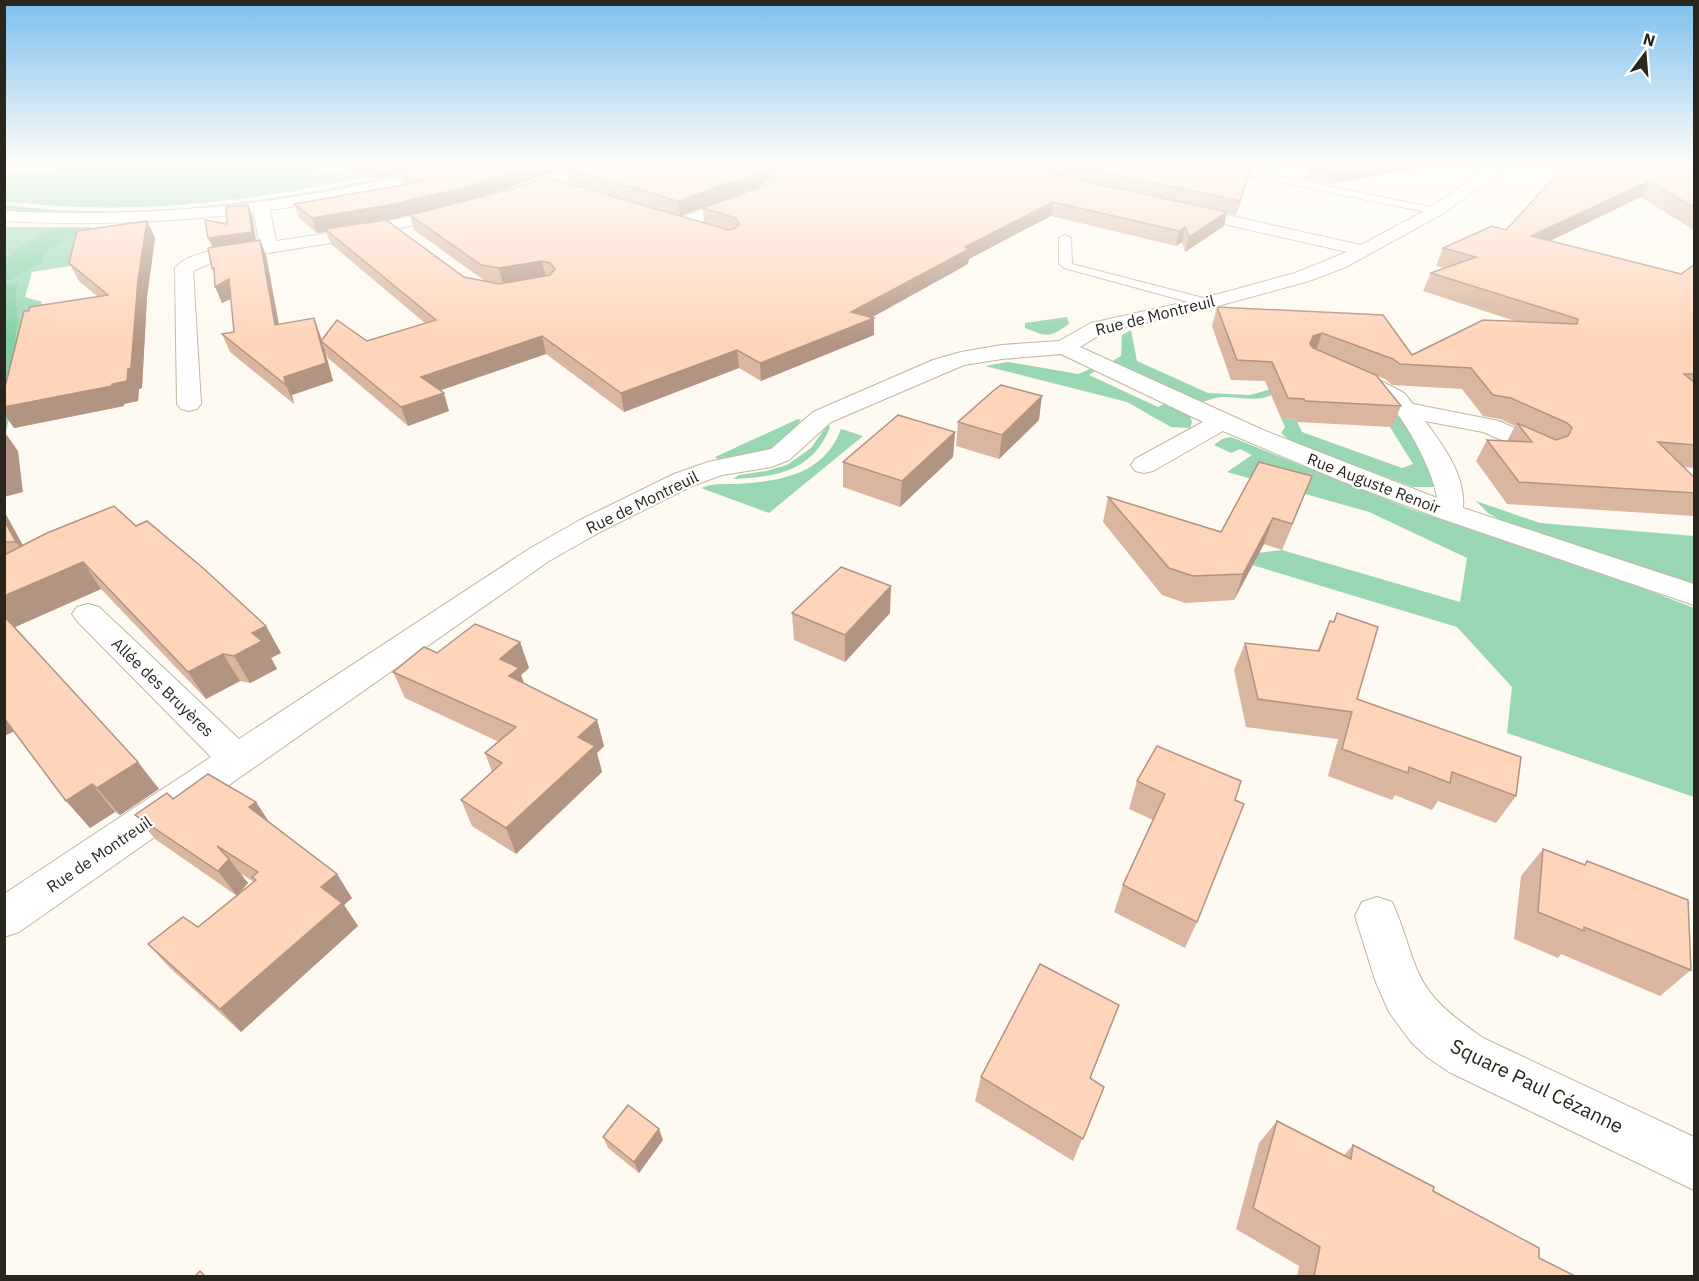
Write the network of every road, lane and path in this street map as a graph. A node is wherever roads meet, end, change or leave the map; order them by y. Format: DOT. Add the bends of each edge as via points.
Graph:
graph roads {
  1 [pos="264,223"];
  2 [pos="407,223"];
  3 [pos="682,223"];
  4 [pos="1238,223"];
  5 [pos="1415,223"];
  6 [pos="394,226"];
  7 [pos="710,232"];
  8 [pos="1065,238"];
  9 [pos="416,243"];
  10 [pos="268,248"];
  11 [pos="1364,251"];
  12 [pos="1207,303"];
  13 [pos="1064,348"];
  14 [pos="1330,368"];
  15 [pos="189,404"];
  16 [pos="1405,410"];
  17 [pos="1221,422"];
  18 [pos="1545,451"];
  19 [pos="1144,465"];
  20 [pos="1449,512"];
  21 [pos="1695,595"];
  22 [pos="88,614"];
  23 [pos="237,760"];
  24 [pos="1377,916"];
  25 [pos="4,918"];
  26 [pos="1695,1164"];
  1 -- 10 [label="street"];
  2 -- 6 [label="street"];
  3 -- 7 [label="street"];
  4 -- 11 [label="street"];
  5 -- 11 [label="street, Rue de Montreuil"];
  6 -- 9 [label="street"];
  6 -- 10 [label="street"];
  8 -- 12 [label="lane" via="1068,266"];
  10 -- 15 [label="street" via="208,257 184,268"];
  11 -- 12 [label="street, Rue de Montreuil" via="1302,277"];
  12 -- 13 [label="street, Rue de Montreuil" via="1098,327"];
  13 -- 17 [label="street, Rue Auguste Renoir"];
  13 -- 23 [label="street, Rue de Montreuil" via="1002,351 941,365 822,417 782,455 699,473 668,487 568,538 489,587"];
  14 -- 16 [label="street" via="1380,388 1396,398"];
  16 -- 18 [label="street" via="1490,426"];
  16 -- 20 [label="street" via="1446,476 1451,494"];
  17 -- 19 [label="street"];
  17 -- 20 [label="street, Rue Auguste Renoir"];
  20 -- 21 [label="street, Rue Auguste Renoir"];
  22 -- 23 [label="street, Allée des Bruyères"];
  23 -- 25 [label="street, Rue de Montreuil"];
  24 -- 26 [label="street, Square Paul Cézanne" via="1408,1002 1422,1022 1443,1040"];
}
